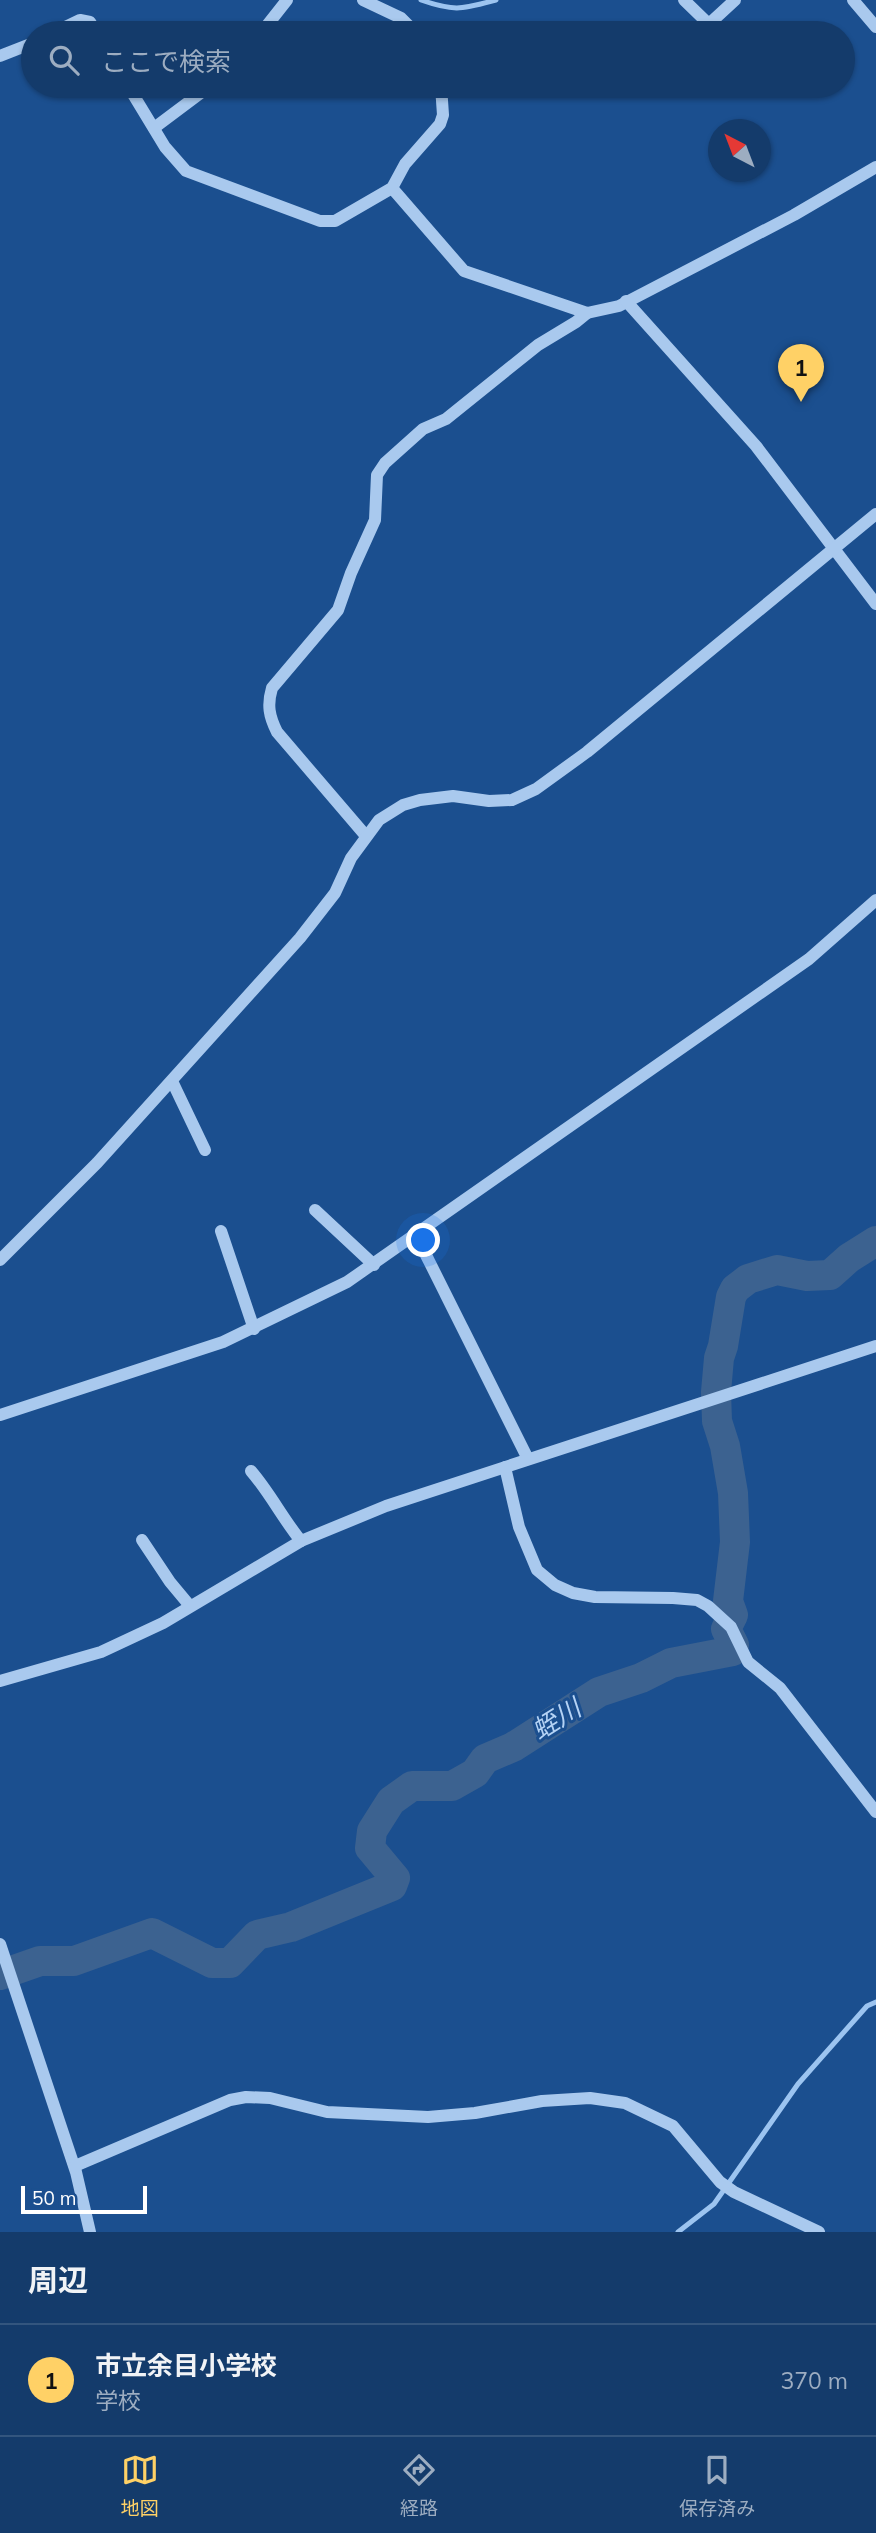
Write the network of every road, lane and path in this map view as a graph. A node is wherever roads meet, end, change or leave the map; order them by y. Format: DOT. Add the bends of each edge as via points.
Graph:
graph roads {
  1 [pos="287,0"];
  2 [pos="363,0"];
  3 [pos="684,0"];
  4 [pos="735,0"];
  5 [pos="853,0"];
  6 [pos="269,21"];
  7 [pos="404,21"];
  8 [pos="706,21"];
  9 [pos="720,21"];
  10 [pos="876,27"];
  11 [pos="21,48"];
  12 [pos="0,56"];
  13 [pos="135,98"];
  14 [pos="194,98"];
  15 [pos="442,98"];
  16 [pos="153,128"];
  17 [pos="876,167"];
  18 [pos="392,188"];
  19 [pos="626,301"];
  20 [pos="587,313"];
  21 [pos="876,514"];
  22 [pos="834,548"];
  23 [pos="876,604"];
  24 [pos="366,836"];
  25 [pos="876,901"];
  26 [pos="172,1081"];
  27 [pos="205,1150"];
  28 [pos="315,1210"];
  29 [pos="221,1231"];
  30 [pos="416,1235"];
  31 [pos="0,1260"];
  32 [pos="374,1265"];
  33 [pos="254,1329"];
  34 [pos="876,1346"];
  35 [pos="0,1415"];
  36 [pos="528,1459"];
  37 [pos="505,1467"];
  38 [pos="251,1471"];
  39 [pos="142,1540"];
  40 [pos="301,1541"];
  41 [pos="190,1606"];
  42 [pos="0,1681"];
  43 [pos="876,1812"];
  44 [pos="0,1944"];
  45 [pos="75,2166"];
  46 [pos="90,2232"];
  47 [pos="819,2232"];
  1 -- 6 [label="street"];
  2 -- 7 [label="street"];
  3 -- 8 [label="street"];
  4 -- 9 [label="street"];
  5 -- 10 [label="street"];
  11 -- 12 [label="street"];
  13 -- 16 [label="street"];
  14 -- 16 [label="street"];
  15 -- 18 [label="street" via="440,124 405,164"];
  16 -- 18 [label="street" via="186,171 320,221 335,221"];
  17 -- 19 [label="street"];
  18 -- 20 [label="street" via="464,271"];
  19 -- 20 [label="street"];
  19 -- 22 [label="street" via="756,446"];
  20 -- 24 [label="street" via="538,345 446,419 423,429 384,463 377,475 375,520 338,610 272,688 268,703 277,732"];
  21 -- 22 [label="street"];
  22 -- 23 [label="street"];
  22 -- 24 [label="street" via="536,789 512,800 453,796 421,800 388,813"];
  24 -- 26 [label="street" via="335,893 300,938"];
  25 -- 30 [label="street" via="809,960"];
  26 -- 27 [label="street"];
  26 -- 31 [label="street"];
  28 -- 32 [label="street"];
  29 -- 33 [label="street"];
  30 -- 32 [label="street"];
  30 -- 36 [label="street"];
  32 -- 33 [label="street"];
  33 -- 35 [label="street"];
  34 -- 36 [label="street"];
  36 -- 37 [label="street"];
  37 -- 40 [label="street" via="386,1506"];
  37 -- 43 [label="street" via="519,1527 537,1570 555,1586 573,1593 698,1600 728,1624 748,1662 780,1688"];
  38 -- 40 [label="street"];
  39 -- 41 [label="street"];
  40 -- 41 [label="street"];
  41 -- 42 [label="street" via="101,1651"];
  44 -- 45 [label="street"];
  45 -- 46 [label="street"];
  45 -- 47 [label="street" via="246,2097 327,2112 428,2116 590,2098 625,2103 673,2126 720,2182"];
}
